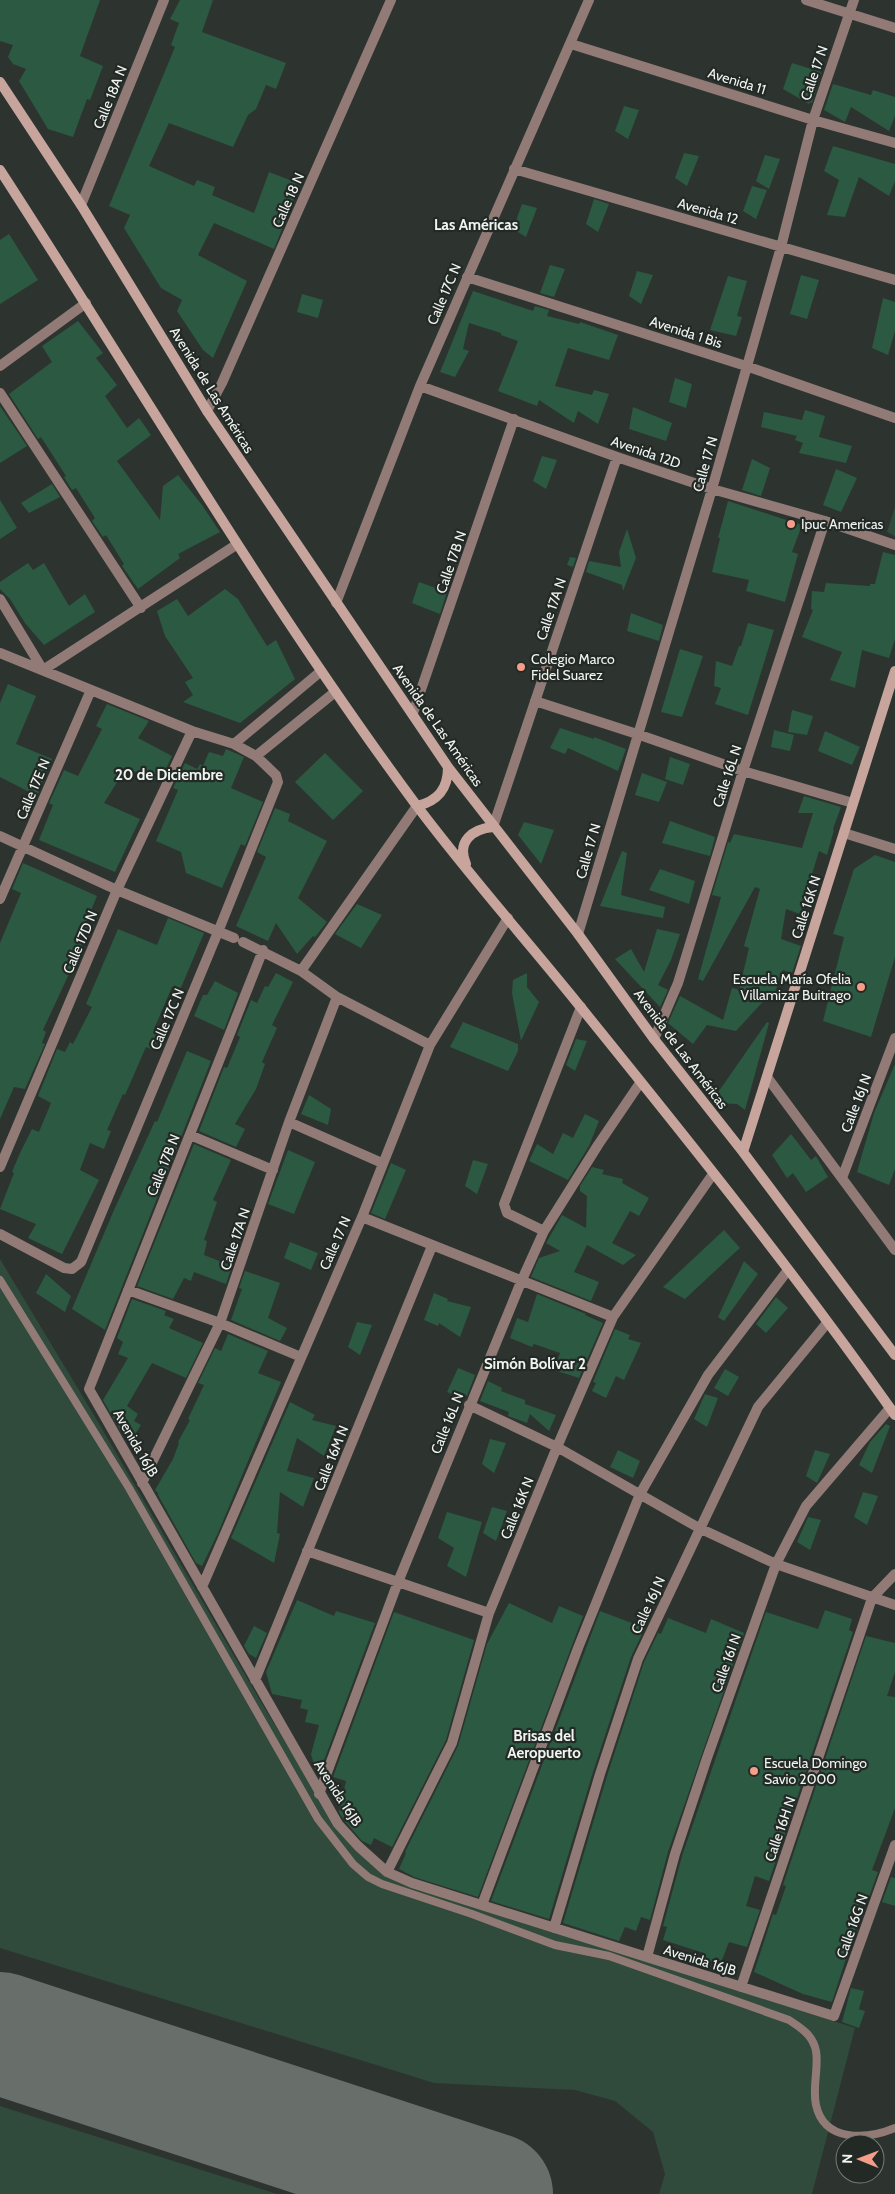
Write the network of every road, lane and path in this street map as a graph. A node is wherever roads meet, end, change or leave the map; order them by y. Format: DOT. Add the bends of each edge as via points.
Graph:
graph roads {
  1 [pos="164,0"];
  2 [pos="391,0"];
  3 [pos="589,0"];
  4 [pos="806,0"];
  5 [pos="854,0"];
  6 [pos="850,14"];
  7 [pos="895,28"];
  8 [pos="571,44"];
  9 [pos="0,82"];
  10 [pos="813,120"];
  11 [pos="895,143"];
  12 [pos="514,169"];
  13 [pos="0,170"];
  14 [pos="81,205"];
  15 [pos="781,247"];
  16 [pos="466,277"];
  17 [pos="895,280"];
  18 [pos="86,303"];
  19 [pos="0,366"];
  20 [pos="746,366"];
  21 [pos="420,386"];
  22 [pos="0,393"];
  23 [pos="207,411"];
  24 [pos="895,418"];
  25 [pos="514,420"];
  26 [pos="617,457"];
  27 [pos="712,489"];
  28 [pos="825,521"];
  29 [pos="895,544"];
  30 [pos="236,545"];
  31 [pos="0,599"];
  32 [pos="336,603"];
  33 [pos="140,608"];
  34 [pos="0,653"];
  35 [pos="43,670"];
  36 [pos="895,671"];
  37 [pos="320,672"];
  38 [pos="91,690"];
  39 [pos="334,692"];
  40 [pos="892,693"];
  41 [pos="535,701"];
  42 [pos="413,713"];
  43 [pos="192,731"];
  44 [pos="637,734"];
  45 [pos="234,744"];
  46 [pos="256,756"];
  47 [pos="448,767"];
  48 [pos="743,771"];
  49 [pos="853,804"];
  50 [pos="416,806"];
  51 [pos="493,827"];
  52 [pos="844,832"];
  53 [pos="0,836"];
  54 [pos="23,846"];
  55 [pos="895,849"];
  56 [pos="468,869"];
  57 [pos="117,890"];
  58 [pos="0,899"];
  59 [pos="508,918"];
  60 [pos="218,932"];
  61 [pos="578,934"];
  62 [pos="263,950"];
  63 [pos="301,971"];
  64 [pos="337,997"];
  65 [pos="581,1007"];
  66 [pos="654,1038"];
  67 [pos="895,1038"];
  68 [pos="430,1046"];
  69 [pos="767,1077"];
  70 [pos="640,1082"];
  71 [pos="289,1122"];
  72 [pos="190,1135"];
  73 [pos="743,1152"];
  74 [pos="382,1163"];
  75 [pos="0,1167"];
  76 [pos="273,1170"];
  77 [pos="713,1174"];
  78 [pos="842,1178"];
  79 [pos="362,1218"];
  80 [pos="544,1231"];
  81 [pos="0,1234"];
  82 [pos="432,1246"];
  83 [pos="895,1250"];
  84 [pos="788,1270"];
  85 [pos="0,1280"];
  86 [pos="521,1282"];
  87 [pos="128,1290"];
  88 [pos="613,1317"];
  89 [pos="827,1323"];
  90 [pos="220,1324"];
  91 [pos="895,1355"];
  92 [pos="300,1357"];
  93 [pos="89,1389"];
  94 [pos="469,1406"];
  95 [pos="892,1412"];
  96 [pos="557,1447"];
  97 [pos="142,1483"];
  98 [pos="640,1494"];
  99 [pos="699,1528"];
  100 [pos="307,1551"];
  101 [pos="776,1564"];
  102 [pos="895,1574"];
  103 [pos="398,1582"];
  104 [pos="202,1587"];
  105 [pos="872,1598"];
  106 [pos="895,1605"];
  107 [pos="489,1613"];
  108 [pos="255,1680"];
  109 [pos="320,1794"];
  110 [pos="895,1845"];
  111 [pos="387,1872"];
  112 [pos="482,1905"];
  113 [pos="554,1928"];
  114 [pos="647,1957"];
  115 [pos="741,1987"];
  116 [pos="834,2016"];
  117 [pos="895,2128"];
  1 -- 14 [label="street, Calle 18A N"];
  2 -- 23 [label="street, Calle 18 N"];
  3 -- 8 [label="street, Calle 17C N"];
  4 -- 6 [label="street"];
  5 -- 6 [label="street, Calle 17 N"];
  6 -- 7 [label="street"];
  6 -- 10 [label="street, Calle 17 N"];
  8 -- 10 [label="street, Avenida 11"];
  8 -- 12 [label="street, Calle 17C N"];
  9 -- 14 [label="main road, Avenida de Las Américas"];
  10 -- 11 [label="street, Avenida 11"];
  10 -- 15 [label="street, Calle 17 N"];
  12 -- 15 [label="street, Avenida 12"];
  12 -- 16 [label="street, Calle 17C N"];
  13 -- 18 [label="main road"];
  14 -- 23 [label="main road, Avenida de Las Américas"];
  15 -- 17 [label="street, Avenida 12"];
  15 -- 20 [label="street, Calle 17 N"];
  16 -- 20 [label="street, Avenida 1 Bis"];
  16 -- 21 [label="street, Calle 17C N"];
  18 -- 19 [label="street"];
  18 -- 30 [label="main road"];
  20 -- 24 [label="street, Avenida 1 Bis"];
  20 -- 27 [label="street, Calle 17 N"];
  21 -- 25 [label="street, Avenida 12D"];
  21 -- 32 [label="street, Calle 17C N"];
  22 -- 33 [label="street"];
  23 -- 32 [label="main road, Avenida de Las Américas"];
  25 -- 26 [label="street, Avenida 12D"];
  25 -- 42 [label="street, Calle 17B N"];
  26 -- 27 [label="street, Avenida 12D"];
  26 -- 41 [label="street, Calle 17A N"];
  27 -- 28 [label="street, Avenida 12D"];
  27 -- 44 [label="street, Calle 17 N"];
  28 -- 29 [label="street, Avenida 12D"];
  28 -- 48 [label="street, Calle 16L N"];
  30 -- 33 [label="street"];
  30 -- 37 [label="main road"];
  31 -- 35 [label="street"];
  32 -- 42 [label="main road, Avenida de Las Américas"];
  33 -- 35 [label="street"];
  34 -- 35 [label="street"];
  35 -- 38 [label="street"];
  36 -- 40 [label="main road, Calle 16K N"];
  37 -- 39 [label="main road"];
  37 -- 45 [label="street"];
  38 -- 43 [label="street"];
  38 -- 54 [label="street, Calle 17E N"];
  39 -- 46 [label="street"];
  39 -- 50 [label="main road"];
  40 -- 49 [label="main road, Calle 16K N"];
  41 -- 44 [label="street"];
  41 -- 51 [label="street, Calle 17A N"];
  42 -- 47 [label="main road, Avenida de Las Américas"];
  43 -- 45 [label="street"];
  43 -- 57 [label="street, Calle 17D N"];
  44 -- 48 [label="street"];
  44 -- 61 [label="street, Calle 17 N"];
  45 -- 46 [label="street"];
  46 -- 60 [label="street, Calle 17C N" via="276,775 278,782"];
  47 -- 50 [label="main road" via="448,778 440,793 427,803"];
  47 -- 51 [label="main road, Avenida de Las Américas"];
  48 -- 49 [label="street"];
  48 -- 66 [label="street, Calle 16L N" via="678,983"];
  49 -- 52 [label="main road, Calle 16K N"];
  50 -- 56 [label="main road"];
  50 -- 63 [label="street"];
  51 -- 56 [label="main road" via="481,828 470,834 463,858"];
  51 -- 61 [label="main road, Avenida de Las Américas"];
  52 -- 55 [label="street"];
  52 -- 69 [label="main road, Calle 16K N"];
  53 -- 54 [label="street"];
  54 -- 57 [label="street"];
  54 -- 58 [label="street, Calle 17E N"];
  56 -- 59 [label="main road"];
  57 -- 60 [label="street"];
  57 -- 75 [label="street, Calle 17D N"];
  59 -- 65 [label="main road"];
  59 -- 68 [label="street, Calle 17 N"];
  60 -- 62 [label="street"];
  60 -- 81 [label="street, Calle 17C N" via="81,1262 72,1269 64,1268"];
  61 -- 66 [label="main road, Avenida de Las Américas"];
  62 -- 63 [label="street"];
  62 -- 72 [label="street, Calle 17B N"];
  63 -- 64 [label="street"];
  64 -- 68 [label="street"];
  64 -- 71 [label="street, Calle 17A N"];
  65 -- 70 [label="main road"];
  65 -- 80 [label="street" via="504,1204 507,1213"];
  66 -- 73 [label="main road, Avenida de Las Américas"];
  67 -- 78 [label="street, Calle 16J N"];
  68 -- 74 [label="street, Calle 17 N"];
  69 -- 73 [label="main road, Calle 16K N"];
  69 -- 78 [label="street"];
  70 -- 77 [label="main road"];
  70 -- 80 [label="street, Calle 16L N"];
  71 -- 74 [label="street"];
  71 -- 76 [label="street, Calle 17A N"];
  72 -- 76 [label="street"];
  72 -- 87 [label="street, Calle 17B N"];
  73 -- 91 [label="main road, Avenida de Las Américas"];
  74 -- 79 [label="street, Calle 17 N"];
  76 -- 90 [label="street, Calle 17A N"];
  77 -- 84 [label="main road"];
  77 -- 88 [label="street, Calle 16K N"];
  78 -- 83 [label="street"];
  79 -- 82 [label="street"];
  79 -- 92 [label="street, Calle 17 N"];
  80 -- 86 [label="street, Calle 16L N"];
  82 -- 86 [label="street"];
  82 -- 100 [label="street, Calle 16M N"];
  84 -- 89 [label="main road"];
  84 -- 98 [label="street" via="708,1375"];
  85 -- 117 [label="lane" via="129,1488 318,1819 353,1864 368,1877 399,1891 555,1945 608,1956 789,2020 807,2032 816,2050 815,2104 825,2125 851,2136 867,2136"];
  86 -- 88 [label="street"];
  86 -- 94 [label="street, Calle 16L N"];
  87 -- 90 [label="street"];
  87 -- 93 [label="street, Calle 17B N"];
  88 -- 96 [label="street, Calle 16K N"];
  89 -- 95 [label="main road"];
  89 -- 99 [label="street, Calle 16J N" via="758,1407"];
  90 -- 92 [label="street"];
  90 -- 97 [label="street, Calle 17A N"];
  92 -- 104 [label="street, Calle 17 N"];
  93 -- 97 [label="street, Avenida 16JB"];
  94 -- 96 [label="street"];
  94 -- 103 [label="street, Calle 16L N"];
  95 -- 101 [label="street, Calle 16I N" via="806,1506"];
  96 -- 98 [label="street"];
  96 -- 107 [label="street, Calle 16K N"];
  97 -- 104 [label="street, Avenida 16JB"];
  98 -- 99 [label="street"];
  98 -- 112 [label="street" via="578,1648"];
  99 -- 101 [label="street"];
  99 -- 113 [label="street, Calle 16J N" via="638,1659"];
  100 -- 103 [label="street"];
  100 -- 108 [label="street, Calle 16M N"];
  101 -- 105 [label="street"];
  101 -- 114 [label="street, Calle 16I N" via="675,1854"];
  102 -- 105 [label="street, Calle 16H N"];
  103 -- 107 [label="street"];
  103 -- 109 [label="street, Calle 16L N"];
  104 -- 108 [label="street, Avenida 16JB"];
  105 -- 106 [label="street"];
  105 -- 115 [label="street, Calle 16H N"];
  107 -- 111 [label="street, Calle 16K N" via="452,1743"];
  108 -- 109 [label="street, Avenida 16JB"];
  109 -- 111 [label="street, Avenida 16JB" via="338,1824"];
  110 -- 116 [label="street, Calle 16G N"];
  111 -- 112 [label="street, Avenida 16JB"];
  112 -- 113 [label="street, Avenida 16JB"];
  113 -- 114 [label="street, Avenida 16JB"];
  114 -- 115 [label="street, Avenida 16JB"];
  115 -- 116 [label="street, Avenida 16JB"];
}
